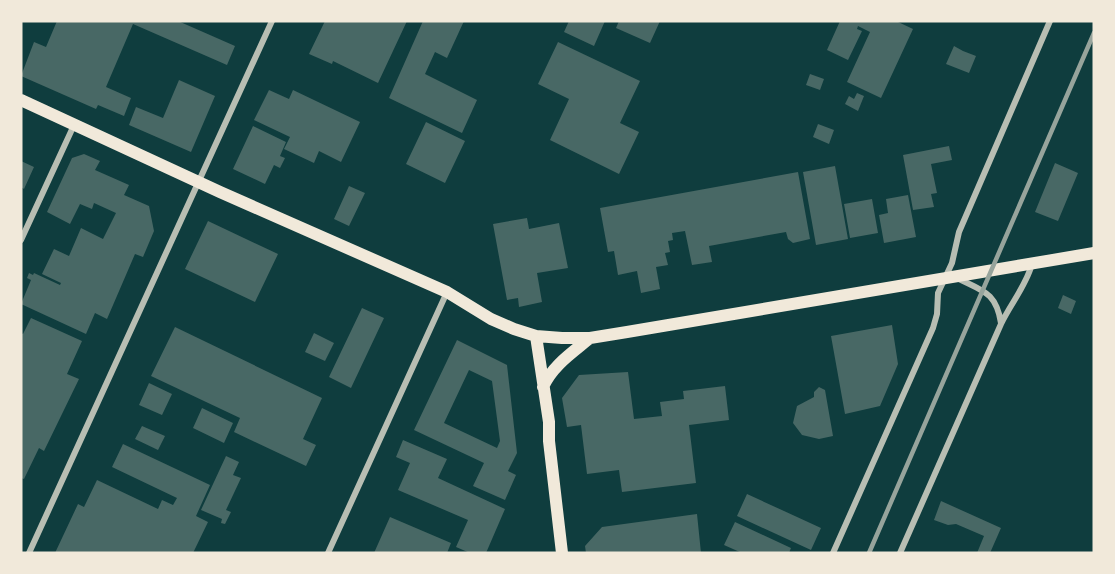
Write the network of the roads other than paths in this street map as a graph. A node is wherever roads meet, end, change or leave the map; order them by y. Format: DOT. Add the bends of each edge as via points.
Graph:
graph roads {
  1 [pos="272,21"];
  2 [pos="1050,21"];
  3 [pos="21,100"];
  4 [pos="74,124"];
  5 [pos="199,182"];
  6 [pos="21,240"];
  7 [pos="1094,253"];
  8 [pos="1032,264"];
  9 [pos="951,278"];
  10 [pos="447,291"];
  11 [pos="1001,324"];
  12 [pos="536,336"];
  13 [pos="590,338"];
  14 [pos="543,387"];
  15 [pos="29,553"];
  16 [pos="328,553"];
  17 [pos="562,553"];
  18 [pos="833,553"];
  19 [pos="900,553"];
  1 -- 5 [label="street"];
  2 -- 9 [label="street" via="959,232"];
  3 -- 4 [label="main road"];
  4 -- 5 [label="main road"];
  4 -- 6 [label="street"];
  5 -- 10 [label="main road"];
  5 -- 15 [label="street"];
  7 -- 8 [label="main road"];
  8 -- 9 [label="main road"];
  8 -- 11 [label="street" via="1028,281"];
  9 -- 11 [label="street" via="990,295 999,307"];
  9 -- 13 [label="main road"];
  9 -- 18 [label="street" via="938,293 933,328"];
  10 -- 12 [label="main road" via="491,319"];
  10 -- 16 [label="street"];
  11 -- 19 [label="street"];
  12 -- 13 [label="main road"];
  12 -- 14 [label="main road"];
  13 -- 14 [label="main road" via="559,364"];
  14 -- 17 [label="main road"];
}
